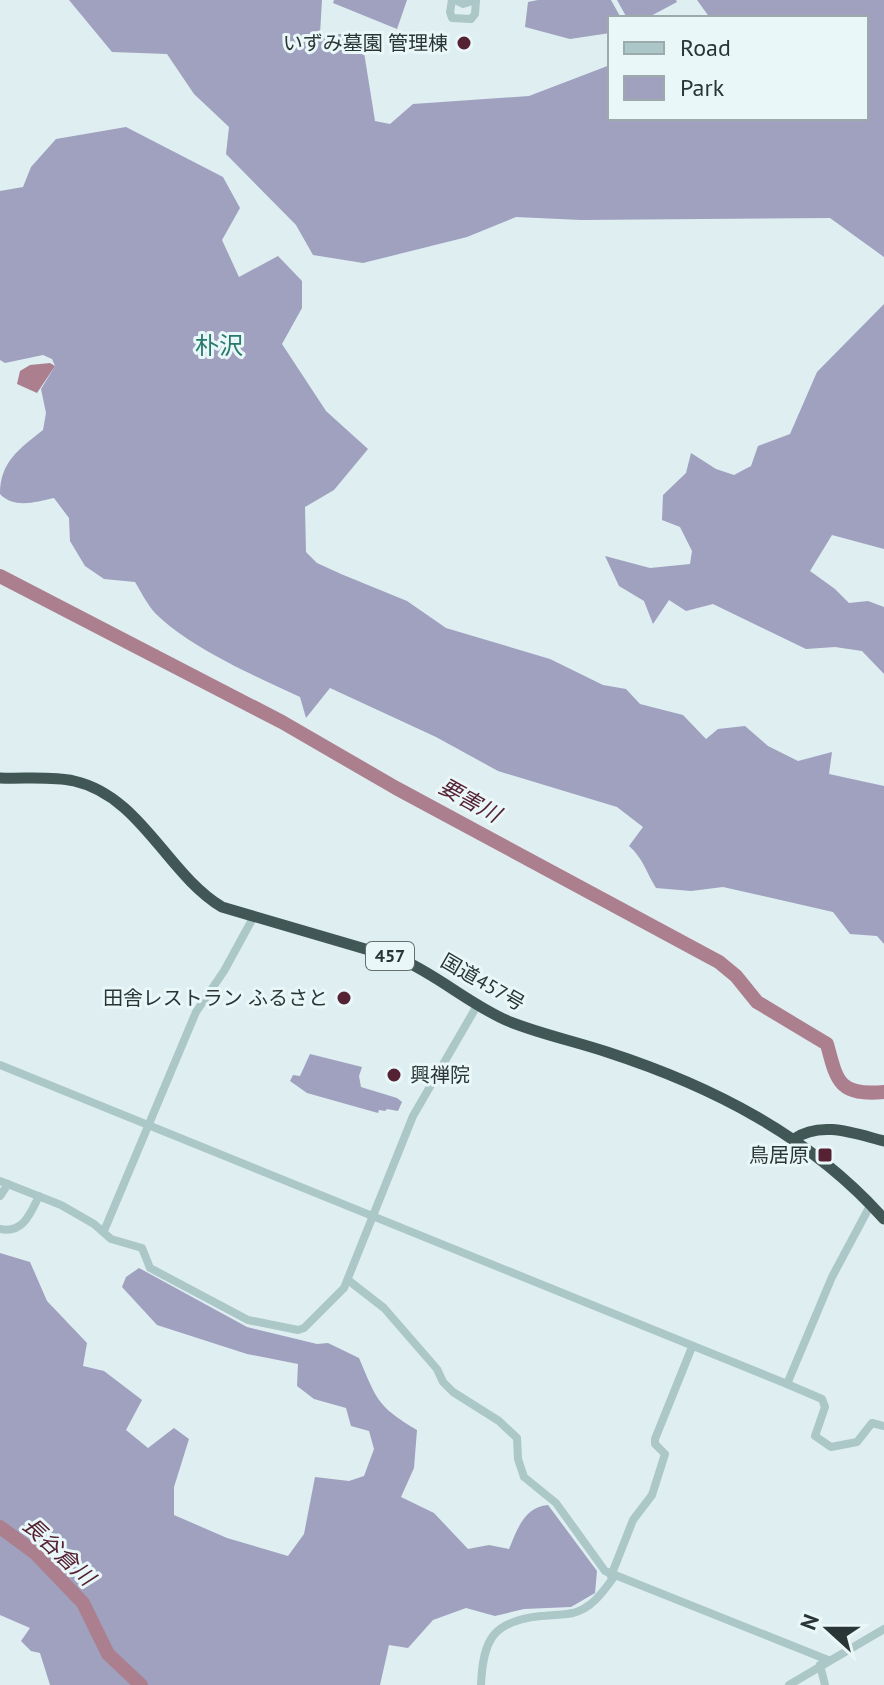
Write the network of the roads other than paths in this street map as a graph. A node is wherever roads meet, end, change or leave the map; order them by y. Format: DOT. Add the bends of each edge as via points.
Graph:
graph roads {
  1 [pos="454,0"];
  2 [pos="476,0"];
  3 [pos="0,778"];
  4 [pos="253,918"];
  5 [pos="478,1004"];
  6 [pos="0,1065"];
  7 [pos="148,1125"];
  8 [pos="794,1139"];
  9 [pos="884,1141"];
  10 [pos="4,1182"];
  11 [pos="0,1196"];
  12 [pos="39,1196"];
  13 [pos="871,1204"];
  14 [pos="373,1217"];
  15 [pos="884,1219"];
  16 [pos="0,1229"];
  17 [pos="104,1231"];
  18 [pos="348,1280"];
  19 [pos="692,1347"];
  20 [pos="787,1384"];
  21 [pos="884,1426"];
  22 [pos="613,1576"];
  23 [pos="884,1629"];
  24 [pos="824,1663"];
  25 [pos="481,1685"];
  26 [pos="789,1685"];
  27 [pos="825,1685"];
  1 -- 2 [label="street"];
  1 -- 2 [label="street" via="452,18 471,19"];
  3 -- 4 [label="highway, 国道457号 / 457" via="72,781 96,788 131,815 204,897"];
  4 -- 5 [label="highway, 国道457号 / 457" via="403,960"];
  4 -- 7 [label="street" via="196,1012"];
  5 -- 8 [label="highway, 国道457号 / 457" via="505,1020 672,1077 744,1108"];
  5 -- 14 [label="street" via="413,1116"];
  6 -- 7 [label="street"];
  7 -- 14 [label="street"];
  7 -- 17 [label="street"];
  8 -- 9 [label="highway" via="836,1129"];
  8 -- 13 [label="highway, 457"];
  10 -- 11 [label="street"];
  10 -- 12 [label="street"];
  12 -- 16 [label="street" via="21,1227"];
  12 -- 17 [label="street"];
  13 -- 15 [label="highway, 457"];
  13 -- 20 [label="street" via="832,1277"];
  14 -- 18 [label="street"];
  14 -- 19 [label="street"];
  17 -- 18 [label="street" via="111,1239 142,1248 150,1268 248,1320 298,1330"];
  18 -- 22 [label="street" via="384,1308 453,1392 517,1438 524,1477 556,1503"];
  19 -- 20 [label="street"];
  19 -- 22 [label="street" via="655,1439 665,1454 652,1495 633,1520"];
  20 -- 21 [label="street" via="822,1399 825,1407 815,1436 831,1447 857,1442 872,1423"];
  22 -- 24 [label="street"];
  22 -- 25 [label="street" via="590,1605 573,1613 516,1620 500,1628 482,1656"];
  23 -- 24 [label="street"];
  24 -- 26 [label="street"];
  24 -- 27 [label="street"];
}
